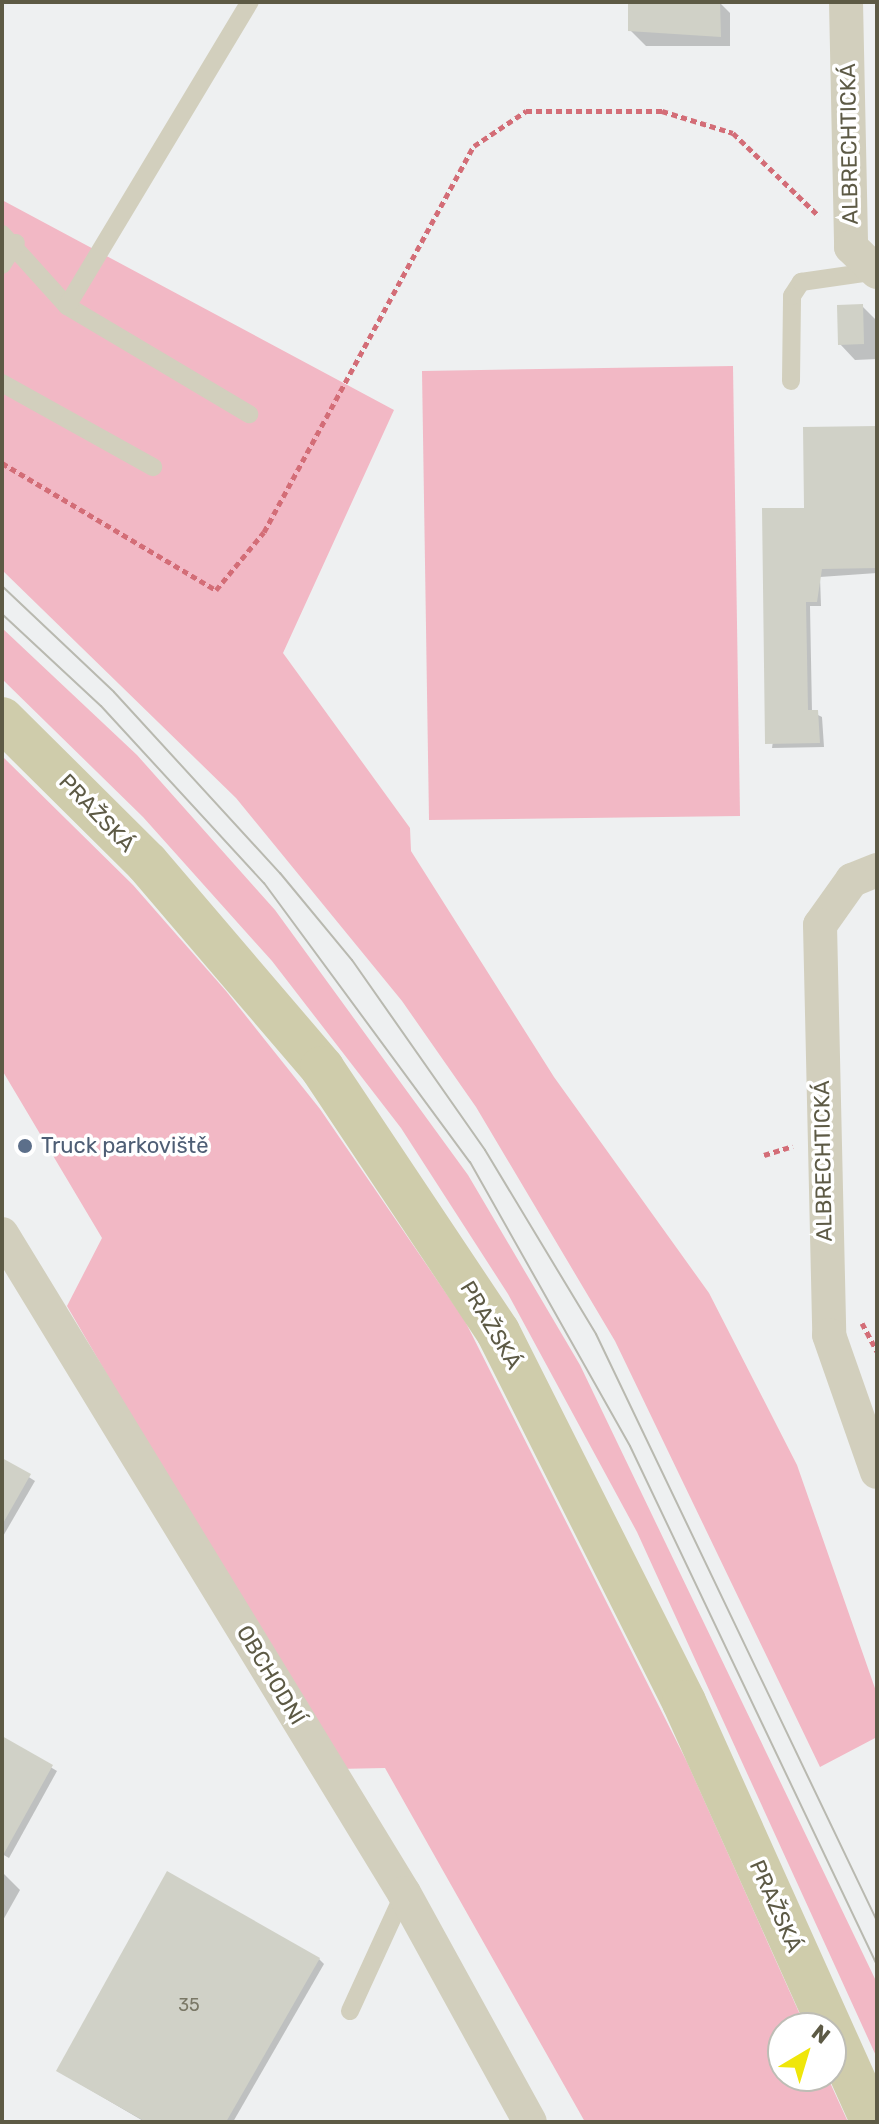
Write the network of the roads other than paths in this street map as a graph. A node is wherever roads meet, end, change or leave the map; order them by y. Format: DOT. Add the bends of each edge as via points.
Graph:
graph roads {
  1 [pos="250,2"];
  2 [pos="846,2"];
  3 [pos="9,238"];
  4 [pos="866,264"];
  5 [pos="2,265"];
  6 [pos="67,306"];
  7 [pos="791,381"];
  8 [pos="2,383"];
  9 [pos="249,414"];
  10 [pos="153,467"];
  11 [pos="2,719"];
  12 [pos="877,870"];
  13 [pos="2,1234"];
  14 [pos="877,1472"];
  15 [pos="404,1893"];
  16 [pos="350,2011"];
  17 [pos="530,2122"];
  18 [pos="873,2122"];
  1 -- 6 [label="lane"];
  2 -- 4 [label="street, ALBRECHTICKÁ"];
  3 -- 5 [label="lane"];
  3 -- 6 [label="lane"];
  4 -- 7 [label="lane" via="801,282 792,296"];
  6 -- 9 [label="lane"];
  8 -- 10 [label="lane"];
  11 -- 18 [label="main road, PRAŽSKÁ" via="147,863 322,1068 498,1332 684,1702"];
  12 -- 14 [label="street, ALBRECHTICKÁ" via="852,880 820,925 829,1335"];
  13 -- 15 [label="street, OBCHODNÍ"];
  15 -- 16 [label="lane"];
  15 -- 17 [label="street, OBCHODNÍ"];
}
